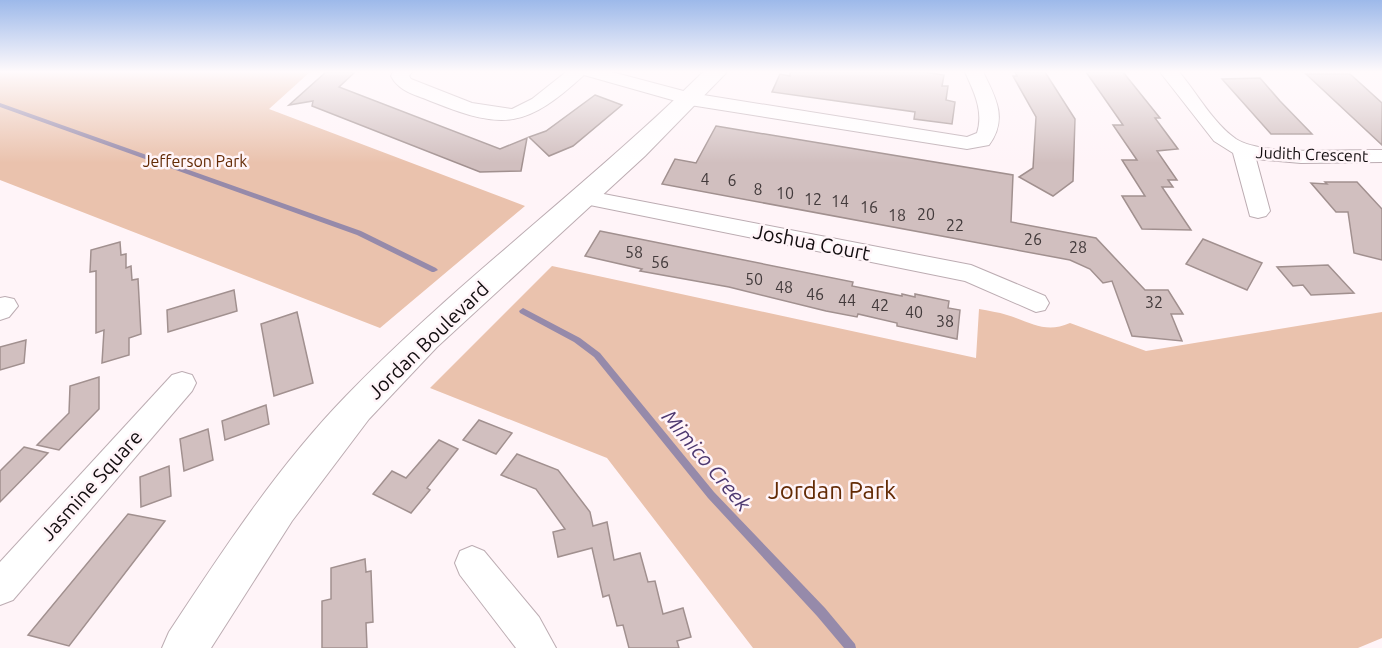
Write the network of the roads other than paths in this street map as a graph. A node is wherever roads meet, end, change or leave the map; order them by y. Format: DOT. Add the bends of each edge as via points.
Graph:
graph roads {
  1 [pos="460,102"];
  2 [pos="539,102"];
  3 [pos="686,102"];
  4 [pos="710,102"];
  5 [pos="988,102"];
  6 [pos="1194,102"];
  7 [pos="1243,152"];
  8 [pos="1382,156"];
  9 [pos="583,197"];
  10 [pos="1258,212"];
  11 [pos="1036,303"];
  12 [pos="182,383"];
  13 [pos="472,563"];
  14 [pos="0,588"];
  15 [pos="185,648"];
  16 [pos="537,648"];
  1 -- 2 [label="street" via="495,115 511,116 528,111"];
  3 -- 9 [label="street, Jordan Boulevard"];
  4 -- 5 [label="street" via="967,143 982,141 990,132"];
  6 -- 7 [label="street, Judith Crescent" via="1227,142"];
  7 -- 8 [label="street, Judith Crescent"];
  7 -- 10 [label="street, Judith Crescent"];
  9 -- 11 [label="street, Joshua Court" via="971,274"];
  9 -- 15 [label="street, Jordan Boulevard" via="383,380 318,456"];
  12 -- 14 [label="street, Jasmine Square"];
  13 -- 16 [label="street"];
}
